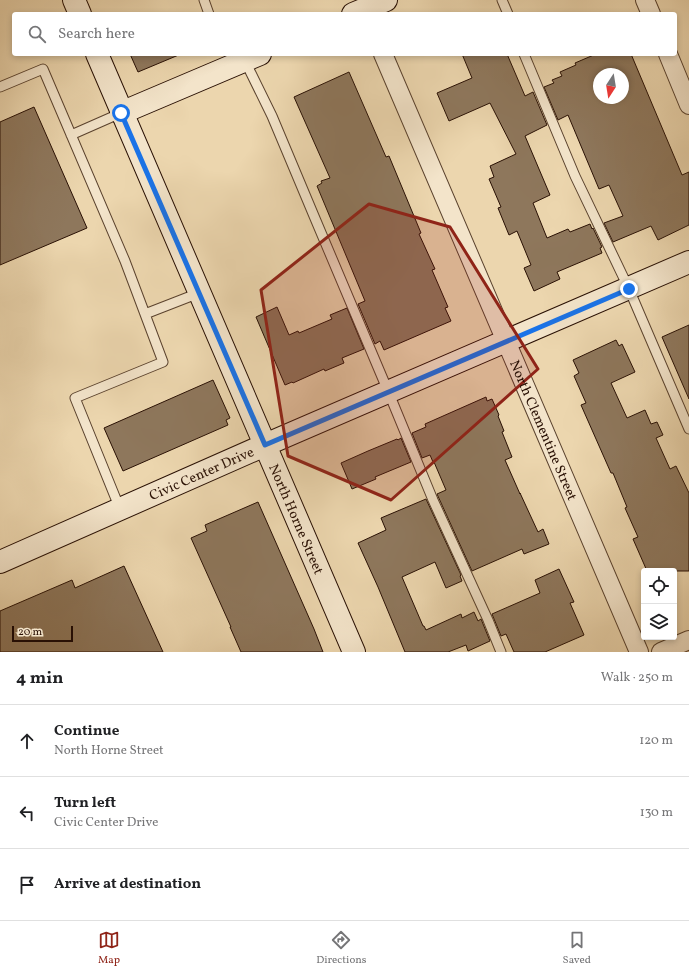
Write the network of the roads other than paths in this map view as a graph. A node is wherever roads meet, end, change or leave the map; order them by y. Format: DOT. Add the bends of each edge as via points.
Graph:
graph roads {
  1 [pos="74,0"];
  2 [pos="204,0"];
  3 [pos="386,0"];
  4 [pos="502,0"];
  5 [pos="645,0"];
  6 [pos="361,9"];
  7 [pos="79,12"];
  8 [pos="208,12"];
  9 [pos="507,12"];
  10 [pos="650,12"];
  11 [pos="98,56"];
  12 [pos="384,56"];
  13 [pos="525,56"];
  14 [pos="669,56"];
  15 [pos="241,60"];
  16 [pos="0,87"];
  17 [pos="689,105"];
  18 [pos="121,113"];
  19 [pos="71,135"];
  20 [pos="689,262"];
  21 [pos="629,289"];
  22 [pos="199,293"];
  23 [pos="145,314"];
  24 [pos="505,341"];
  25 [pos="388,391"];
  26 [pos="689,429"];
  27 [pos="265,445"];
  28 [pos="120,509"];
  29 [pos="0,562"];
  30 [pos="689,640"];
  31 [pos="354,652"];
  32 [pos="501,652"];
  33 [pos="639,652"];
  34 [pos="661,652"];
  1 -- 7 [label="street"];
  2 -- 8 [label="lane"];
  3 -- 6 [label="street"];
  4 -- 9 [label="lane"];
  5 -- 10 [label="street"];
  11 -- 18 [label="street, North Horne Street"];
  12 -- 24 [label="street, North Clementine Street"];
  13 -- 21 [label="lane" via="575,176"];
  14 -- 17 [label="street"];
  15 -- 18 [label="street"];
  15 -- 25 [label="lane" via="272,116"];
  16 -- 19 [label="lane" via="42,69"];
  18 -- 19 [label="lane"];
  18 -- 22 [label="street, North Horne Street"];
  19 -- 23 [label="lane"];
  20 -- 21 [label="street, Civic Center Drive"];
  21 -- 24 [label="street, Civic Center Drive"];
  21 -- 26 [label="lane"];
  22 -- 23 [label="lane"];
  22 -- 27 [label="street, North Horne Street"];
  23 -- 28 [label="lane" via="163,362 75,398"];
  24 -- 25 [label="street, Civic Center Drive"];
  24 -- 33 [label="street, North Clementine Street"];
  25 -- 27 [label="street, Civic Center Drive"];
  25 -- 32 [label="lane" via="433,500"];
  27 -- 28 [label="street, Civic Center Drive"];
  27 -- 31 [label="street, North Horne Street"];
  28 -- 29 [label="street, Civic Center Drive"];
  30 -- 34 [label="street"];
}
